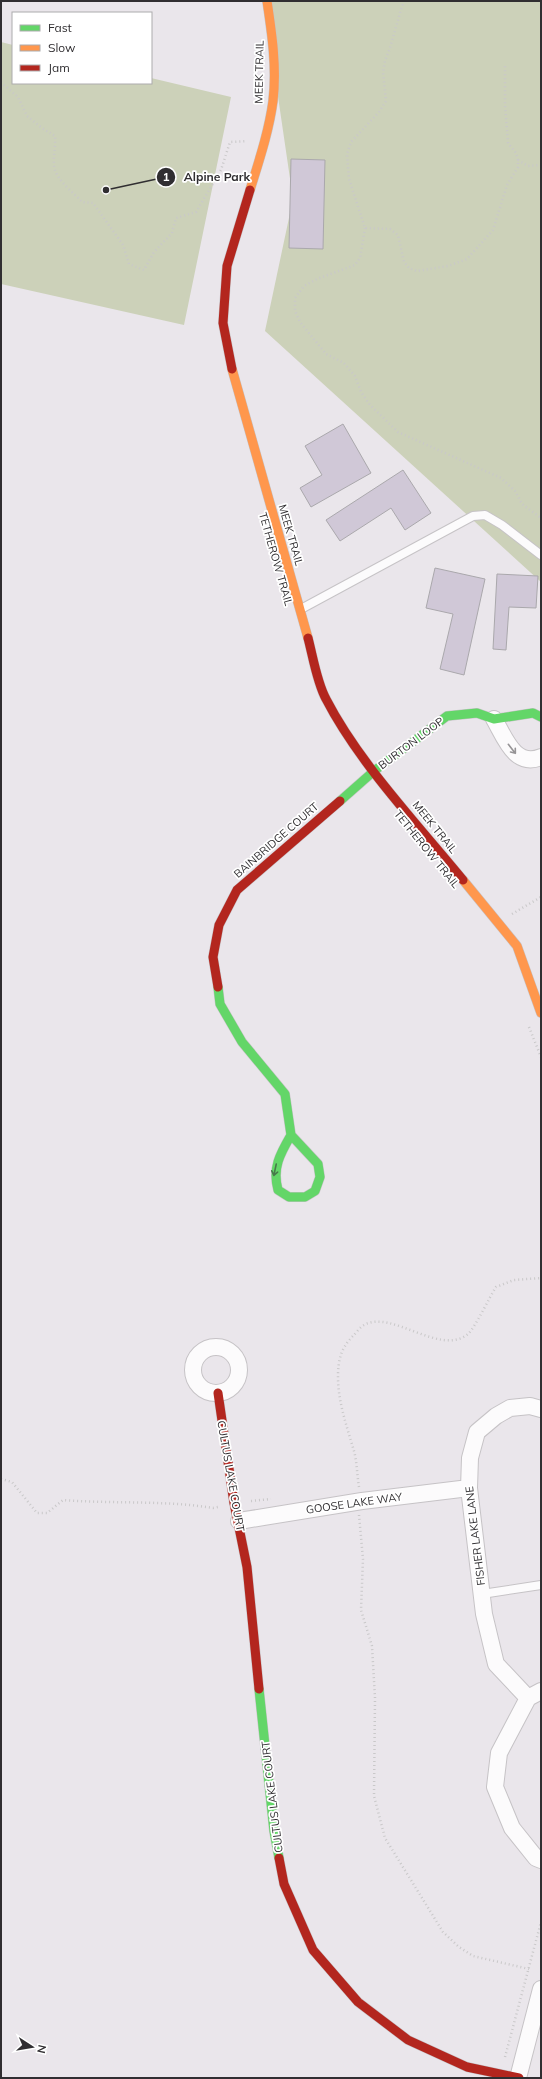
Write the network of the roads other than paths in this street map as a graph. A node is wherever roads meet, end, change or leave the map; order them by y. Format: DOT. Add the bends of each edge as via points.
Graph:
graph roads {
  1 [pos="267,1"];
  2 [pos="541,555"];
  3 [pos="301,610"];
  4 [pos="541,717"];
  5 [pos="494,719"];
  6 [pos="541,757"];
  7 [pos="374,771"];
  8 [pos="541,1014"];
  9 [pos="292,1135"];
  10 [pos="218,1392"];
  11 [pos="541,1409"];
  12 [pos="469,1488"];
  13 [pos="239,1522"];
  14 [pos="541,1585"];
  15 [pos="482,1594"];
  16 [pos="535,1695"];
  17 [pos="541,1860"];
  18 [pos="541,1990"];
  19 [pos="519,2078"];
  1 -- 3 [label="street, MEEK TRAIL" via="274,52 273,94 264,140 227,266 223,323 234,381"];
  2 -- 3 [label="lane" via="491,518 485,515 473,516"];
  3 -- 7 [label="street, MEEK TRAIL" via="325,698 348,736"];
  4 -- 5 [label="street, BURTON LOOP" via="533,713"];
  5 -- 6 [label="street, one-way" via="511,750 520,758 534,760"];
  5 -- 7 [label="street, BURTON LOOP" via="477,713 447,716"];
  7 -- 8 [label="street, MEEK TRAIL" via="517,946"];
  7 -- 9 [label="street, BAINBRIDGE COURT" via="237,890 219,925 213,957 220,1004 242,1042 284,1094"];
  9 -- 9 [label="street, one-way" via="277,1159 273,1175 278,1190 289,1197 305,1197 314,1190 320,1177 318,1164"];
  10 -- 13 [label="street, CULTUS LAKE COURT"];
  11 -- 12 [label="street, FISHER LAKE LANE" via="530,1406 510,1408 477,1432 470,1458"];
  12 -- 13 [label="street, GOOSE LAKE WAY" via="360,1492"];
  12 -- 15 [label="street, FISHER LAKE LANE"];
  13 -- 19 [label="street, CULTUS LAKE COURT" via="248,1567 274,1831 284,1884 313,1950 358,2002 408,2040 467,2067"];
  14 -- 15 [label="lane"];
  15 -- 16 [label="street, FISHER LAKE LANE" via="496,1664"];
  16 -- 17 [label="street" via="499,1753 494,1787 512,1828 536,1858"];
  18 -- 19 [label="street"];
}
